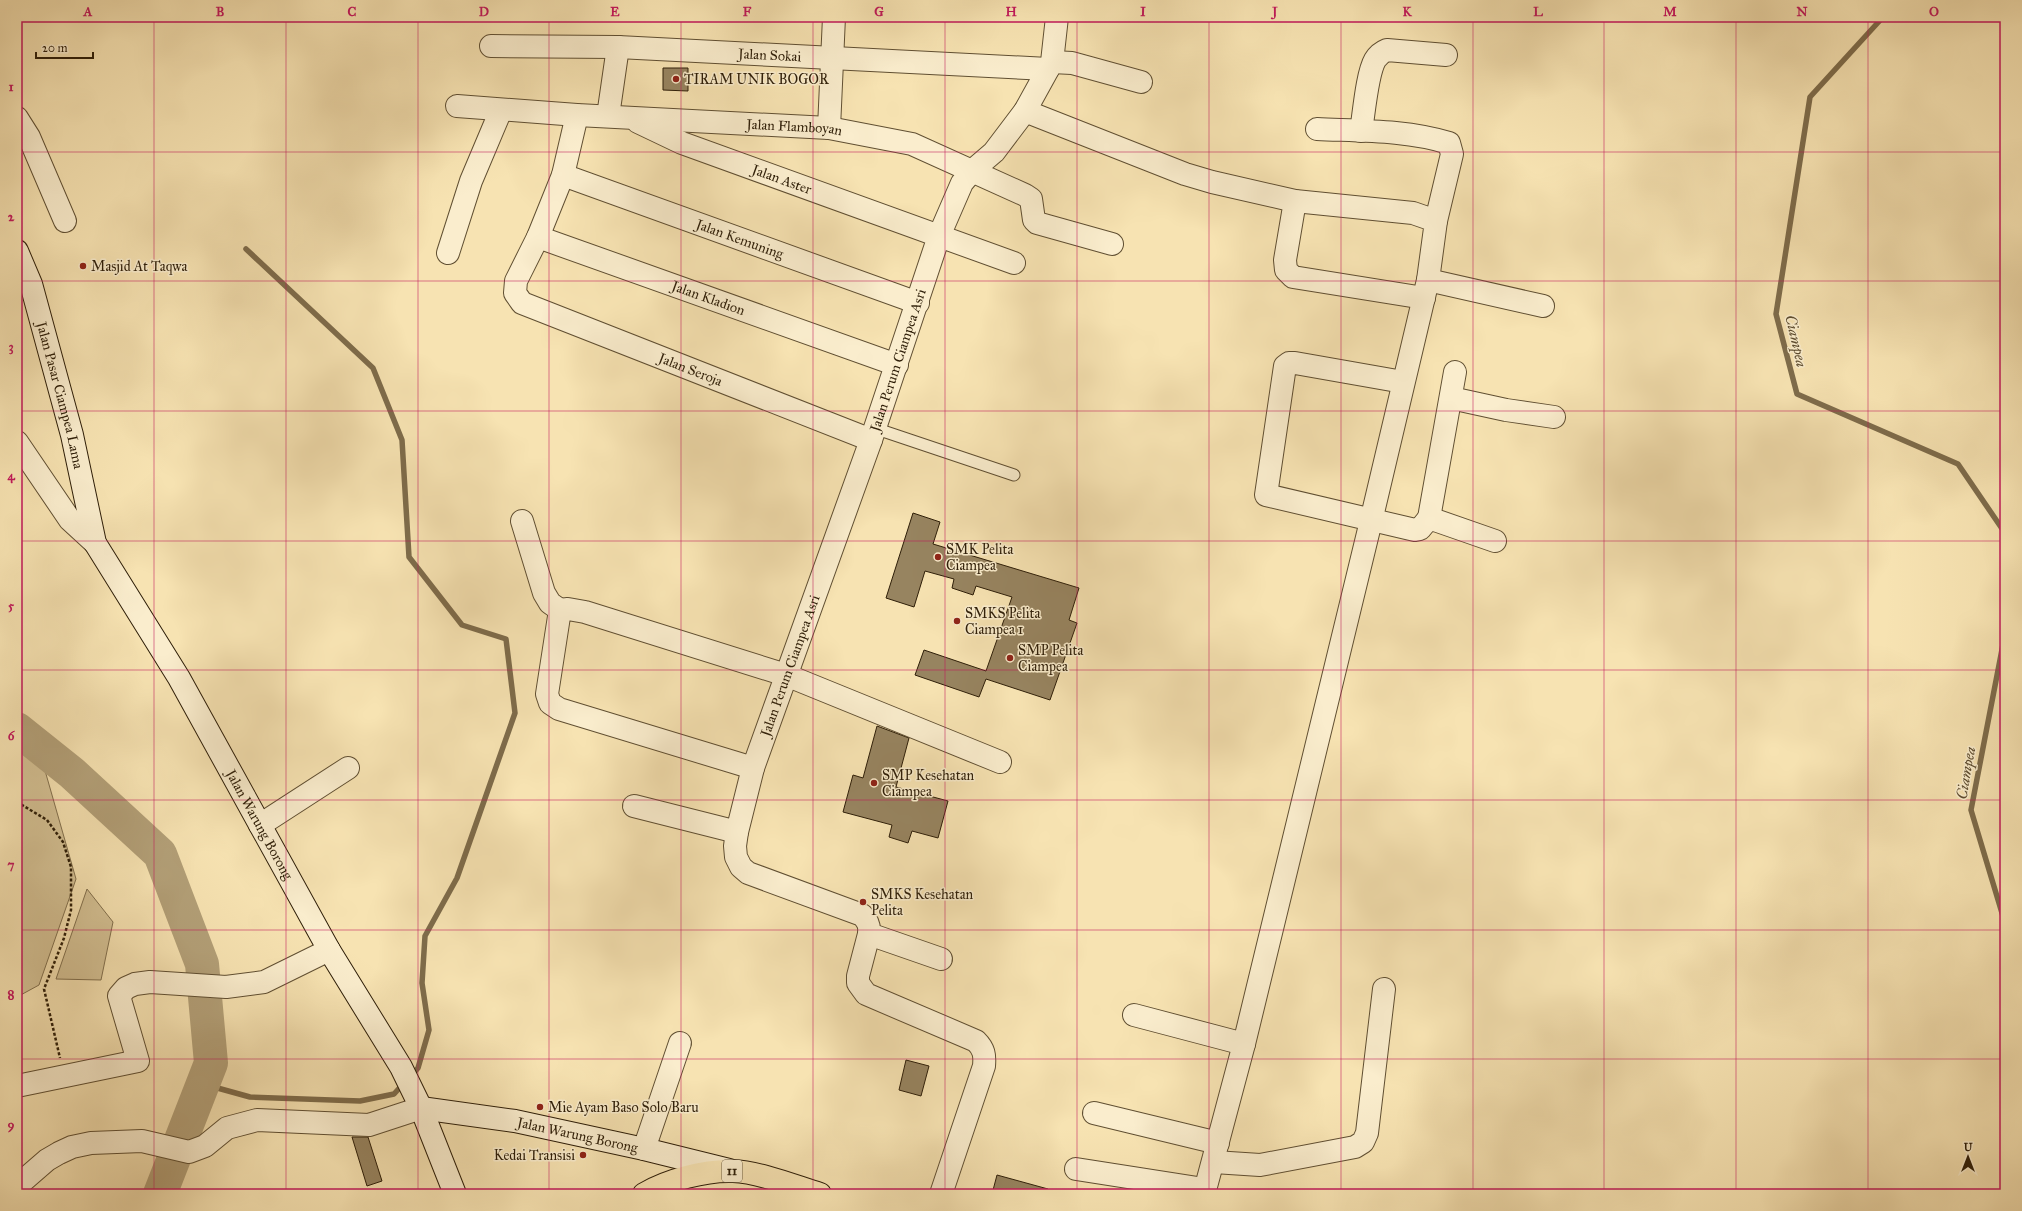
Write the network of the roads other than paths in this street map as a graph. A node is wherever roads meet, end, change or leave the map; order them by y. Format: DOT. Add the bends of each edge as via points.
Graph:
graph roads {
  1 [pos="834,17"];
  2 [pos="1057,17"];
  3 [pos="491,46"];
  4 [pos="618,48"];
  5 [pos="1446,55"];
  6 [pos="832,58"];
  7 [pos="1050,66"];
  8 [pos="1141,82"];
  9 [pos="457,106"];
  10 [pos="501,110"];
  11 [pos="1025,111"];
  12 [pos="577,115"];
  13 [pos="618,117"];
  14 [pos="17,118"];
  15 [pos="829,128"];
  16 [pos="1317,129"];
  17 [pos="1361,131"];
  18 [pos="973,170"];
  19 [pos="562,175"];
  20 [pos="1294,201"];
  21 [pos="65,221"];
  22 [pos="1436,221"];
  23 [pos="939,236"];
  24 [pos="538,237"];
  25 [pos="1112,244"];
  26 [pos="17,251"];
  27 [pos="448,253"];
  28 [pos="1014,263"];
  29 [pos="1426,289"];
  30 [pos="918,303"];
  31 [pos="1543,306"];
  32 [pos="888,362"];
  33 [pos="1455,372"];
  34 [pos="1403,382"];
  35 [pos="1451,398"];
  36 [pos="1554,417"];
  37 [pos="872,434"];
  38 [pos="17,442"];
  39 [pos="1014,475"];
  40 [pos="1429,518"];
  41 [pos="522,521"];
  42 [pos="1371,521"];
  43 [pos="1496,541"];
  44 [pos="95,543"];
  45 [pos="560,610"];
  46 [pos="786,675"];
  47 [pos="1000,762"];
  48 [pos="348,768"];
  49 [pos="754,768"];
  50 [pos="634,806"];
  51 [pos="260,825"];
  52 [pos="737,832"];
  53 [pos="869,934"];
  54 [pos="329,950"];
  55 [pos="941,960"];
  56 [pos="1384,988"];
  57 [pos="1134,1015"];
  58 [pos="680,1043"];
  59 [pos="1244,1044"];
  60 [pos="17,1086"];
  61 [pos="421,1108"];
  62 [pos="1094,1113"];
  63 [pos="644,1148"];
  64 [pos="1216,1152"];
  65 [pos="1076,1168"];
  66 [pos="734,1171"];
  67 [pos="17,1186"];
  68 [pos="1204,1191"];
  69 [pos="806,1192"];
  70 [pos="455,1194"];
  71 [pos="644,1194"];
  72 [pos="941,1194"];
  1 -- 6 [label="street"];
  2 -- 7 [label="street, Jalan Perum Ciampea Asri"];
  3 -- 4 [label="street, Jalan Sokai"];
  4 -- 6 [label="street, Jalan Sokai"];
  4 -- 13 [label="street"];
  5 -- 17 [label="street" via="1387,50 1380,54 1374,60"];
  6 -- 7 [label="street, Jalan Sokai"];
  6 -- 15 [label="street"];
  7 -- 8 [label="street, Jalan Sokai" via="1072,63"];
  7 -- 11 [label="street, Jalan Perum Ciampea Asri"];
  9 -- 10 [label="street, Jalan Flamboyan"];
  10 -- 12 [label="street, Jalan Flamboyan"];
  10 -- 27 [label="street" via="471,181"];
  11 -- 18 [label="street, Jalan Perum Ciampea Asri" via="994,152"];
  11 -- 20 [label="street" via="1184,174"];
  12 -- 13 [label="street, Jalan Flamboyan"];
  12 -- 19 [label="street"];
  13 -- 15 [label="street, Jalan Flamboyan"];
  13 -- 23 [label="street, Jalan Aster" via="682,143"];
  14 -- 21 [label="street" via="29,137"];
  15 -- 18 [label="street, Jalan Flamboyan" via="912,144"];
  16 -- 17 [label="street"];
  17 -- 22 [label="street" via="1429,137 1449,143 1452,154"];
  18 -- 23 [label="street, Jalan Perum Ciampea Asri" via="962,183"];
  18 -- 25 [label="street, Jalan Flamboyan" via="1029,198 1035,222"];
  19 -- 24 [label="street"];
  19 -- 30 [label="street, Jalan Kemuning"];
  20 -- 22 [label="street" via="1413,213"];
  20 -- 29 [label="street" via="1284,260 1286,270 1293,277"];
  22 -- 29 [label="street"];
  23 -- 28 [label="street, Jalan Aster"];
  23 -- 30 [label="street, Jalan Perum Ciampea Asri"];
  24 -- 32 [label="street, Jalan Kladion"];
  24 -- 37 [label="street, Jalan Seroja" via="516,281 515,293 522,303"];
  26 -- 44 [label="street, Jalan Pasar Ciampea Lama" via="31,284 70,428"];
  29 -- 31 [label="street"];
  29 -- 34 [label="street"];
  30 -- 32 [label="street, Jalan Perum Ciampea Asri"];
  32 -- 37 [label="street, Jalan Perum Ciampea Asri"];
  33 -- 35 [label="street"];
  34 -- 42 [label="street"];
  34 -- 42 [label="street" via="1295,362 1289,362 1284,366 1266,495"];
  35 -- 36 [label="street"];
  35 -- 40 [label="street"];
  37 -- 39 [label="lane"];
  37 -- 46 [label="street, Jalan Perum Ciampea Asri"];
  38 -- 44 [label="street" via="70,520"];
  40 -- 42 [label="street" via="1416,530"];
  40 -- 43 [label="street"];
  41 -- 45 [label="street" via="544,593 550,604"];
  42 -- 59 [label="street"];
  44 -- 51 [label="street, Jalan Warung Borong" via="179,678"];
  45 -- 46 [label="street" via="585,612"];
  45 -- 49 [label="street" via="547,694 550,703 559,709"];
  46 -- 47 [label="street"];
  46 -- 49 [label="street, Jalan Perum Ciampea Asri"];
  48 -- 51 [label="street"];
  49 -- 52 [label="street, Jalan Perum Ciampea Asri"];
  50 -- 52 [label="street"];
  51 -- 54 [label="street, Jalan Warung Borong"];
  52 -- 53 [label="street, Jalan Perum Ciampea Asri" via="736,857 748,873 862,915 867,920"];
  53 -- 55 [label="street"];
  53 -- 72 [label="street" via="858,976 861,989 866,994 976,1041 982,1046 985,1054 984,1066"];
  54 -- 60 [label="street" via="264,982 226,987 150,982 135,984 126,988 119,996 138,1061"];
  54 -- 61 [label="street, Jalan Warung Borong" via="401,1067"];
  56 -- 64 [label="street" via="1367,1133 1363,1142 1356,1147 1266,1164 1246,1165"];
  57 -- 59 [label="street"];
  58 -- 63 [label="street"];
  59 -- 64 [label="street"];
  61 -- 63 [label="street, Jalan Warung Borong" via="515,1121"];
  61 -- 67 [label="street" via="369,1125 258,1120 227,1128 205,1146 189,1152 142,1141 92,1143 72,1147 47,1160"];
  61 -- 70 [label="street, Jalan Warung Borong"];
  62 -- 64 [label="street"];
  63 -- 66 [label="street, Jalan Warung Borong"];
  64 -- 68 [label="street"];
  65 -- 68 [label="street"];
  66 -- 69 [label="highway, 11" via="769,1178"];
  66 -- 71 [label="highway, 11" via="689,1176"];
}
